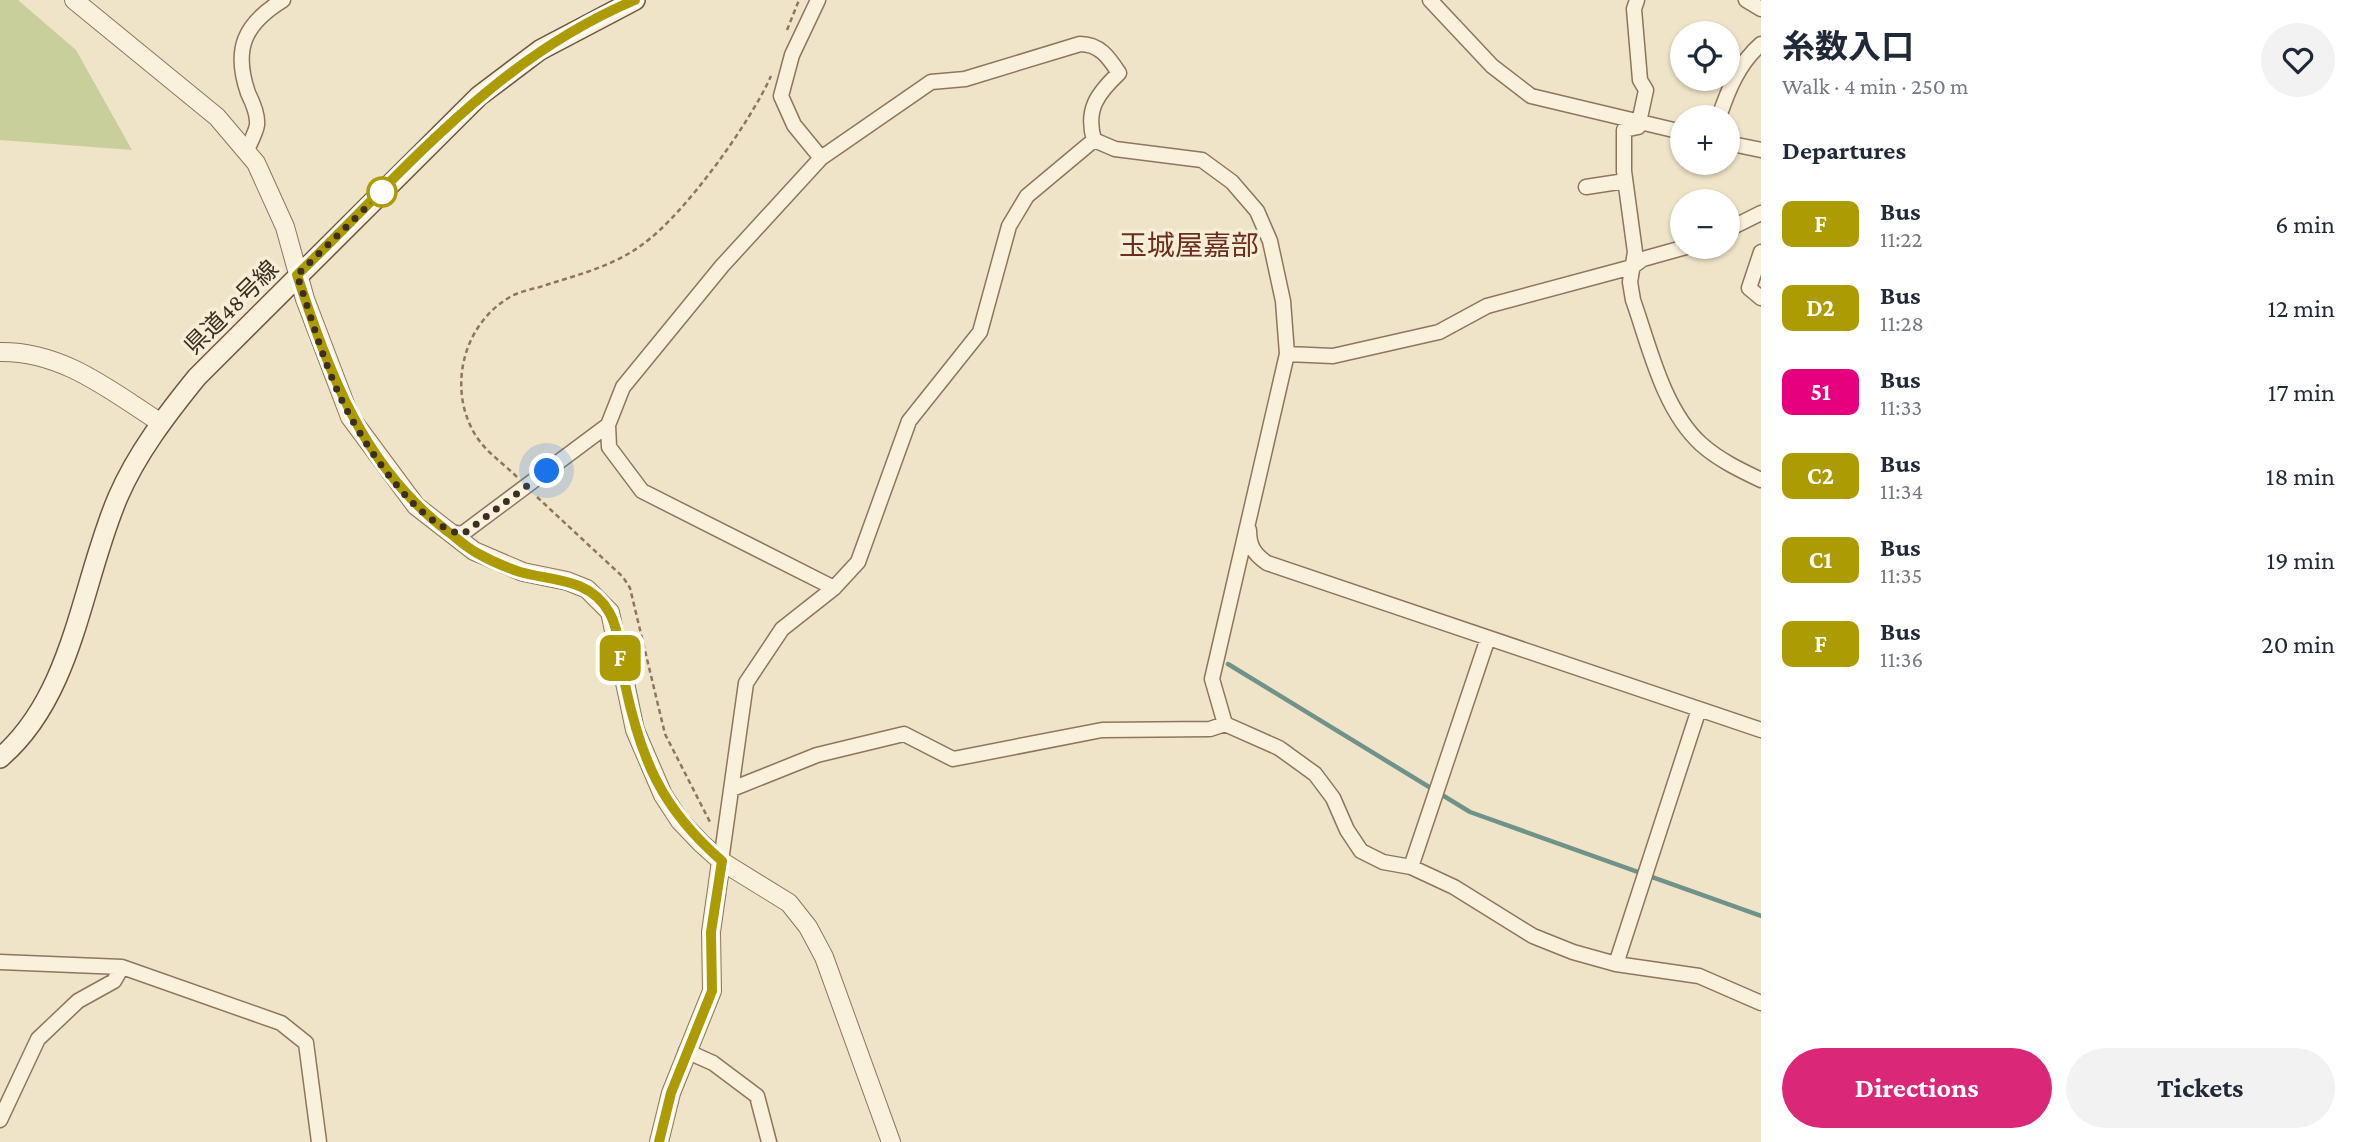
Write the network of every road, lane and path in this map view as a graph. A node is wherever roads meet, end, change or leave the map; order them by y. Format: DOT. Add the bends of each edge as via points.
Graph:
graph roads {
  1 [pos="74,0"];
  2 [pos="283,0"];
  3 [pos="635,0"];
  4 [pos="818,0"];
  5 [pos="1430,0"];
  6 [pos="1637,0"];
  7 [pos="1746,0"];
  8 [pos="1761,9"];
  9 [pos="1761,44"];
  10 [pos="1723,105"];
  11 [pos="1639,122"];
  12 [pos="1670,129"];
  13 [pos="1094,140"];
  14 [pos="1740,146"];
  15 [pos="247,150"];
  16 [pos="1761,150"];
  17 [pos="821,158"];
  18 [pos="1625,181"];
  19 [pos="1586,187"];
  20 [pos="1761,213"];
  21 [pos="1740,224"];
  22 [pos="1670,251"];
  23 [pos="1761,251"];
  24 [pos="1632,267"];
  25 [pos="297,275"];
  26 [pos="1761,298"];
  27 [pos="0,352"];
  28 [pos="1287,354"];
  29 [pos="161,424"];
  30 [pos="608,425"];
  31 [pos="1761,480"];
  32 [pos="1250,516"];
  33 [pos="449,532"];
  34 [pos="834,588"];
  35 [pos="1488,638"];
  36 [pos="1699,709"];
  37 [pos="1225,724"];
  38 [pos="1761,730"];
  39 [pos="0,758"];
  40 [pos="732,789"];
  41 [pos="722,861"];
  42 [pos="1411,867"];
  43 [pos="0,962"];
  44 [pos="1616,964"];
  45 [pos="122,967"];
  46 [pos="1761,1003"];
  47 [pos="686,1051"];
  48 [pos="0,1120"];
  49 [pos="318,1142"];
  50 [pos="659,1142"];
  51 [pos="769,1142"];
  52 [pos="891,1142"];
  1 -- 15 [label="street" via="218,117"];
  2 -- 15 [label="street" via="260,15 240,57 257,124"];
  3 -- 25 [label="main road, 県道48号線" via="540,50 479,96"];
  4 -- 17 [label="street" via="792,55 781,96 794,125"];
  5 -- 11 [label="street" via="1492,66 1531,96"];
  6 -- 11 [label="street" via="1640,80 1646,90"];
  7 -- 8 [label="street"];
  9 -- 10 [label="street" via="1744,62"];
  11 -- 12 [label="street"];
  11 -- 18 [label="street" via="1639,127 1624,130"];
  13 -- 17 [label="street" via="1092,106 1097,94 1119,72 1101,50 1080,44 965,79 931,82"];
  13 -- 28 [label="street" via="1115,149 1202,160 1232,182 1257,211 1270,241"];
  13 -- 34 [label="street" via="1027,196 1009,226 981,332 909,421 858,562"];
  14 -- 16 [label="street"];
  15 -- 25 [label="street" via="280,214"];
  17 -- 30 [label="street" via="722,266 623,387"];
  18 -- 19 [label="street"];
  18 -- 24 [label="street" via="1635,252"];
  20 -- 21 [label="street"];
  22 -- 24 [label="street"];
  23 -- 26 [label="street" via="1749,288"];
  24 -- 28 [label="street" via="1487,306 1427,335 1332,356"];
  24 -- 31 [label="street" via="1633,300 1674,410 1699,443"];
  25 -- 29 [label="main road, 県道48号線" via="197,377"];
  25 -- 33 [label="street" via="350,417 416,506"];
  27 -- 29 [label="street" via="18,351 61,362"];
  28 -- 32 [label="street"];
  29 -- 39 [label="main road, 県道48号線" via="117,499 57,678 43,706"];
  30 -- 33 [label="street" via="463,534"];
  30 -- 34 [label="street" via="609,447 642,491"];
  32 -- 35 [label="street" via="1249,542 1256,556 1267,563"];
  32 -- 37 [label="street" via="1212,679"];
  33 -- 41 [label="street" via="497,563 587,589 610,612 635,730 657,783 680,821"];
  34 -- 40 [label="street" via="782,629 746,682"];
  35 -- 36 [label="street"];
  35 -- 42 [label="street"];
  36 -- 38 [label="street"];
  36 -- 44 [label="street"];
  37 -- 40 [label="street" via="1210,729 1102,730 953,759 904,734 817,755"];
  37 -- 42 [label="street" via="1279,748 1315,774 1362,851 1383,862"];
  40 -- 41 [label="street"];
  41 -- 47 [label="street" via="711,932 712,991"];
  41 -- 52 [label="street" via="789,903 808,927 824,957"];
  42 -- 44 [label="street" via="1454,887 1532,936"];
  43 -- 45 [label="street"];
  44 -- 46 [label="street" via="1699,976"];
  45 -- 48 [label="street" via="114,981 78,1002 38,1039"];
  45 -- 49 [label="street" via="281,1023 306,1043"];
  47 -- 50 [label="street"];
  47 -- 51 [label="street" via="713,1062 758,1096"];
}
